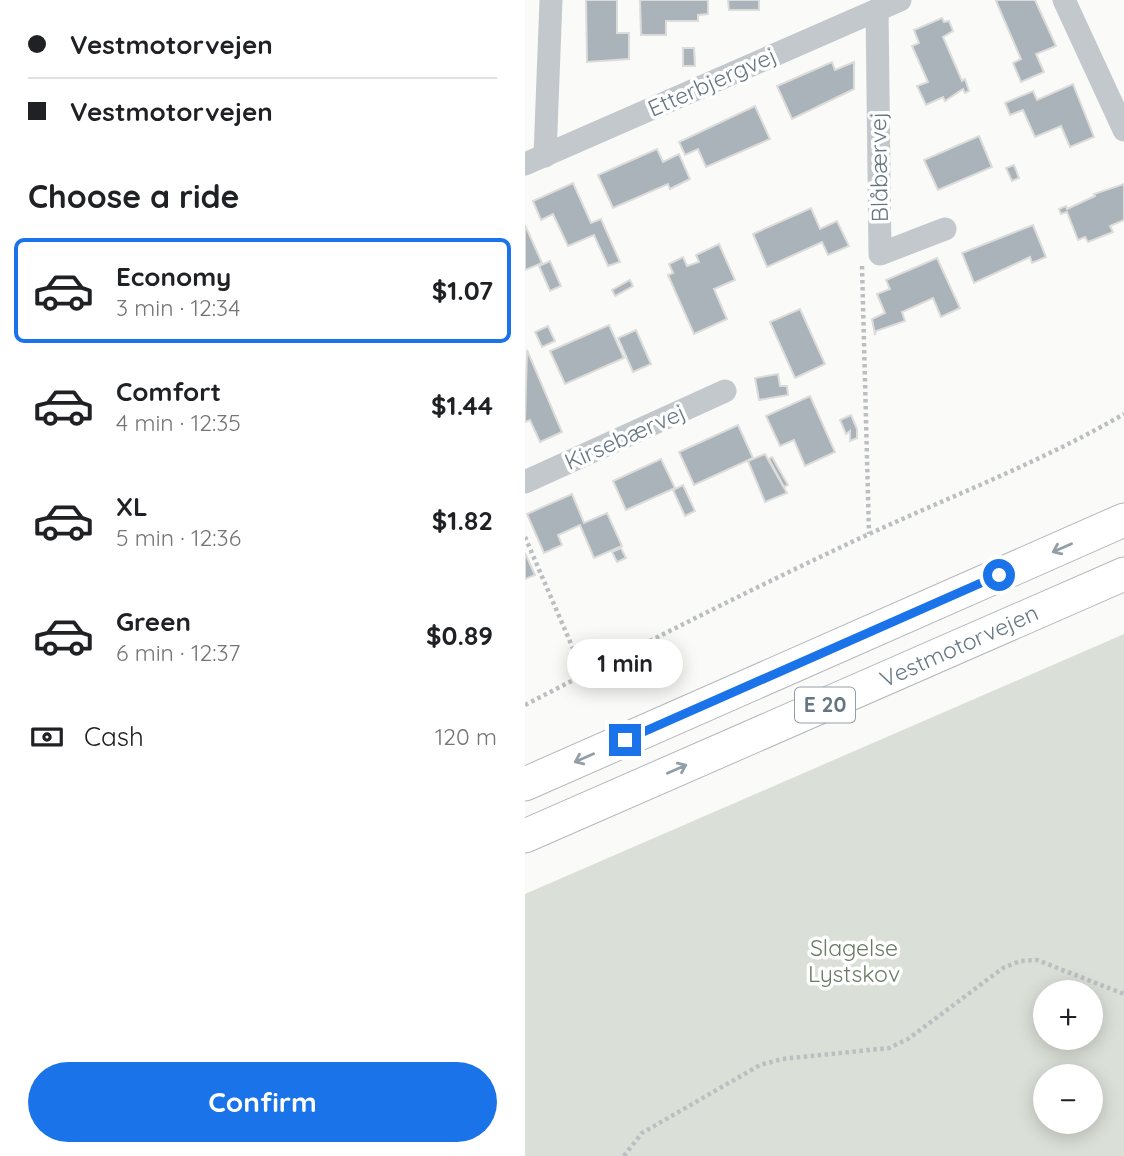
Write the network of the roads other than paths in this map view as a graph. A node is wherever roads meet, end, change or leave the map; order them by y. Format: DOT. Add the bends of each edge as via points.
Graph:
graph roads {
  1 [pos="551,0"];
  2 [pos="900,0"];
  3 [pos="1064,0"];
  4 [pos="877,10"];
  5 [pos="1124,130"];
  6 [pos="535,160"];
  7 [pos="944,229"];
  8 [pos="725,391"];
  9 [pos="525,482"];
  10 [pos="1124,520"];
  11 [pos="1124,574"];
  12 [pos="525,784"];
  13 [pos="525,836"];
  1 -- 6 [label="street"];
  2 -- 4 [label="street, Etterbjergvej"];
  3 -- 5 [label="street"];
  4 -- 6 [label="street, Etterbjergvej"];
  4 -- 7 [label="street, Blåbærvej" via="880,254"];
  8 -- 9 [label="street, Kirsebærvej"];
  10 -- 12 [label="highway, E 20, one-way"];
  13 -- 11 [label="highway, Vestmotorvejen / E 20, one-way"];
}
